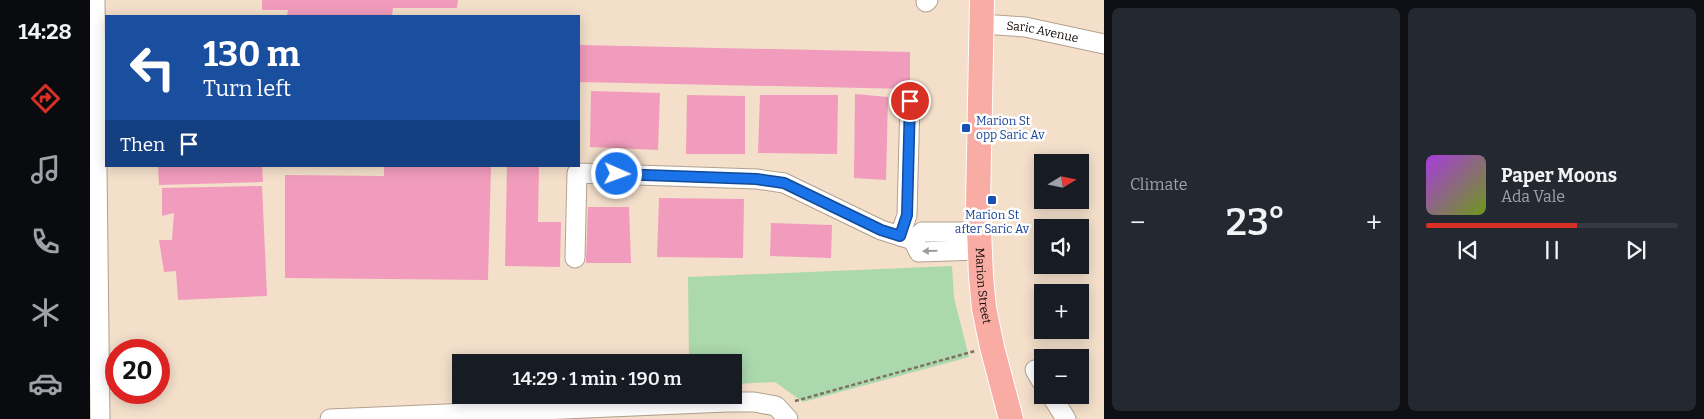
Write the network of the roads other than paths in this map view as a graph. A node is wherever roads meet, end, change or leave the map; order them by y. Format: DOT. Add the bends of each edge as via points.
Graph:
graph roads {
  1 [pos="95,0"];
  2 [pos="982,0"];
  3 [pos="982,24"];
  4 [pos="1104,44"];
  5 [pos="910,101"];
  6 [pos="577,169"];
  7 [pos="906,238"];
  8 [pos="979,241"];
  9 [pos="575,258"];
  10 [pos="1057,404"];
  11 [pos="782,413"];
  12 [pos="499,416"];
  13 [pos="100,419"];
  14 [pos="330,419"];
  15 [pos="1011,419"];
  16 [pos="1066,419"];
  1 -- 13 [label="street"];
  2 -- 3 [label="main road, Marion Street"];
  3 -- 4 [label="street, Saric Avenue" via="1025,27"];
  3 -- 8 [label="main road, Marion Street"];
  5 -- 7 [label="street"];
  6 -- 7 [label="street" via="784,183 881,230"];
  6 -- 9 [label="street"];
  7 -- 8 [label="street" via="922,232"];
  8 -- 15 [label="main road, Marion Street" via="984,308"];
  10 -- 16 [label="street"];
  11 -- 12 [label="street" via="754,402 727,402"];
  12 -- 14 [label="street"];
}
